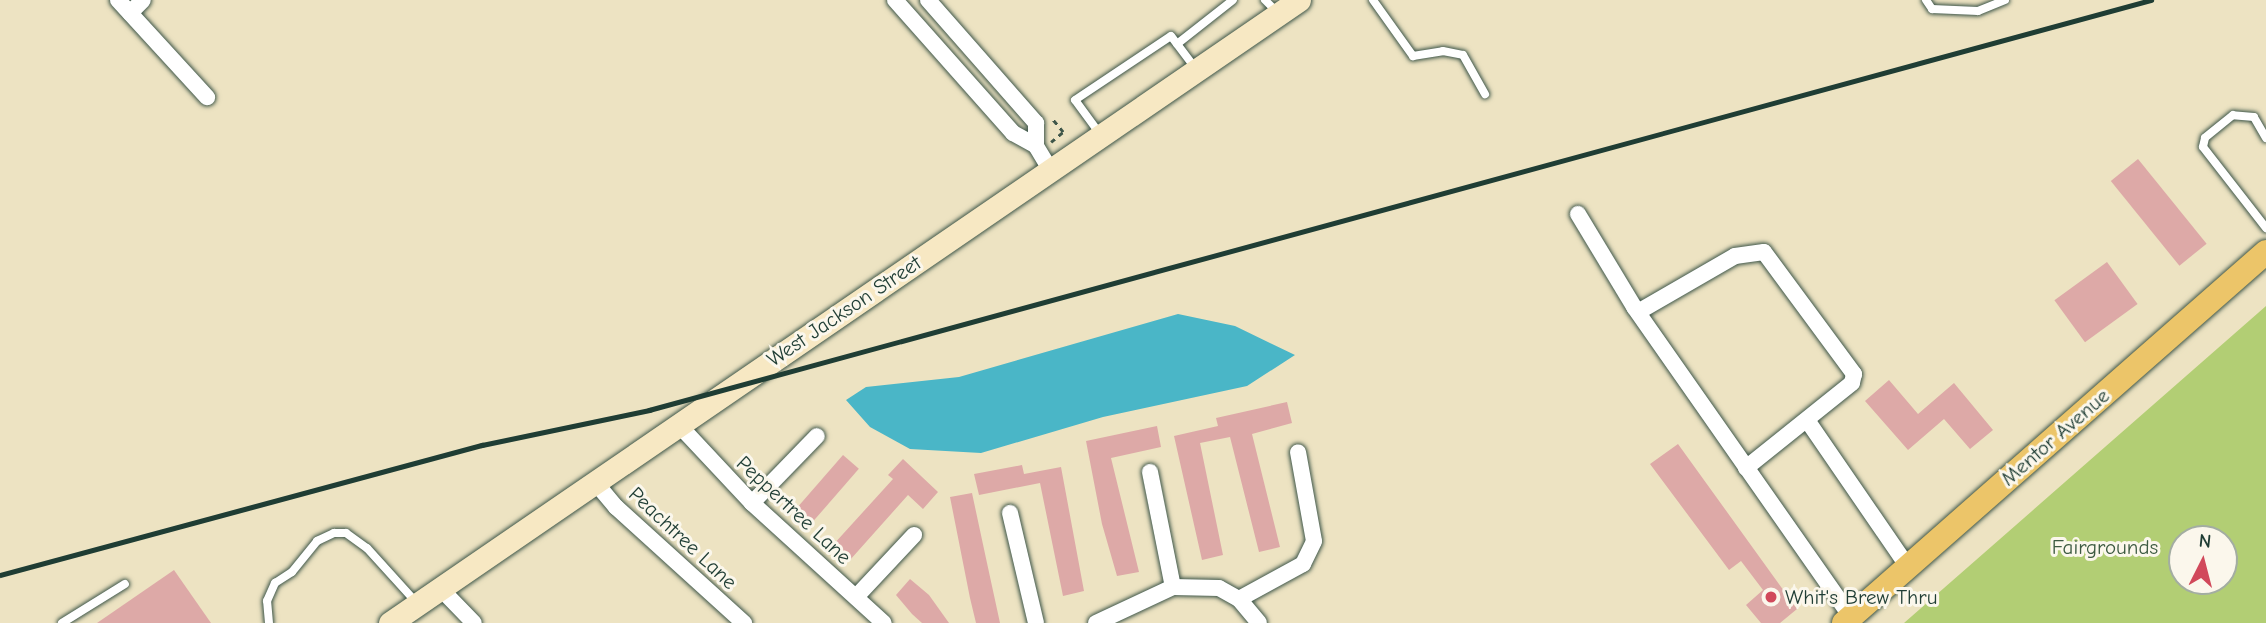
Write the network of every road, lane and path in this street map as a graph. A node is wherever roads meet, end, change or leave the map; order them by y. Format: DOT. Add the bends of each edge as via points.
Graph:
graph roads {
  1 [pos="118,0"];
  2 [pos="144,0"];
  3 [pos="895,0"];
  4 [pos="928,0"];
  5 [pos="1233,0"];
  6 [pos="1299,0"];
  7 [pos="1374,0"];
  8 [pos="1926,0"];
  9 [pos="2005,0"];
  10 [pos="1272,7"];
  11 [pos="130,13"];
  12 [pos="1177,44"];
  13 [pos="1197,71"];
  14 [pos="1485,94"];
  15 [pos="206,97"];
  16 [pos="1101,136"];
  17 [pos="2266,138"];
  18 [pos="1036,146"];
  19 [pos="1051,171"];
  20 [pos="1578,214"];
  21 [pos="2266,228"];
  22 [pos="2266,252"];
  23 [pos="1638,312"];
  24 [pos="1807,420"];
  25 [pos="678,424"];
  26 [pos="817,436"];
  27 [pos="1298,452"];
  28 [pos="1746,468"];
  29 [pos="1150,472"];
  30 [pos="595,482"];
  31 [pos="752,503"];
  32 [pos="1010,513"];
  33 [pos="914,535"];
  34 [pos="1908,567"];
  35 [pos="125,584"];
  36 [pos="1173,587"];
  37 [pos="442,589"];
  38 [pos="856,597"];
  39 [pos="1239,599"];
  40 [pos="418,604"];
  41 [pos="1848,620"];
  42 [pos="62,623"];
  43 [pos="269,623"];
  44 [pos="390,623"];
  45 [pos="474,623"];
  46 [pos="744,623"];
  47 [pos="884,623"];
  48 [pos="1036,623"];
  49 [pos="1096,623"];
  50 [pos="1259,623"];
  1 -- 11 [label="street"];
  2 -- 11 [label="street"];
  3 -- 18 [label="street" via="1013,133"];
  4 -- 18 [label="street" via="1036,122"];
  5 -- 12 [label="lane"];
  6 -- 10 [label="street, West Jackson Street"];
  7 -- 14 [label="lane" via="1413,56 1443,51 1463,55"];
  8 -- 9 [label="lane" via="1932,9 1978,11"];
  10 -- 13 [label="street, West Jackson Street"];
  11 -- 15 [label="street"];
  12 -- 13 [label="lane"];
  12 -- 16 [label="lane" via="1171,36 1075,100"];
  13 -- 16 [label="street, West Jackson Street"];
  16 -- 19 [label="street, West Jackson Street"];
  17 -- 21 [label="lane" via="2254,117 2233,115 2206,138 2203,147"];
  18 -- 19 [label="street"];
  19 -- 25 [label="street, West Jackson Street"];
  20 -- 23 [label="street"];
  22 -- 34 [label="main road, Mentor Avenue"];
  23 -- 24 [label="street" via="1735,256 1764,252 1854,374 1852,383"];
  23 -- 28 [label="street"];
  24 -- 28 [label="street"];
  24 -- 34 [label="street"];
  25 -- 30 [label="street, West Jackson Street"];
  25 -- 31 [label="street, Peppertree Lane"];
  26 -- 31 [label="street"];
  27 -- 39 [label="street" via="1314,541 1311,555 1303,564"];
  28 -- 41 [label="street"];
  29 -- 36 [label="street"];
  30 -- 37 [label="street, West Jackson Street"];
  30 -- 46 [label="street, Peachtree Lane" via="616,507"];
  31 -- 38 [label="street, Peppertree Lane"];
  32 -- 48 [label="street"];
  33 -- 38 [label="street"];
  34 -- 41 [label="main road, Mentor Avenue"];
  35 -- 42 [label="lane"];
  36 -- 39 [label="street" via="1219,588"];
  36 -- 49 [label="street"];
  37 -- 40 [label="street, West Jackson Street"];
  37 -- 45 [label="street"];
  38 -- 47 [label="street, Peppertree Lane"];
  39 -- 50 [label="street"];
  40 -- 43 [label="lane" via="366,548 346,533 334,533 317,541 292,572 275,583 267,601"];
  40 -- 44 [label="street, West Jackson Street"];
}
